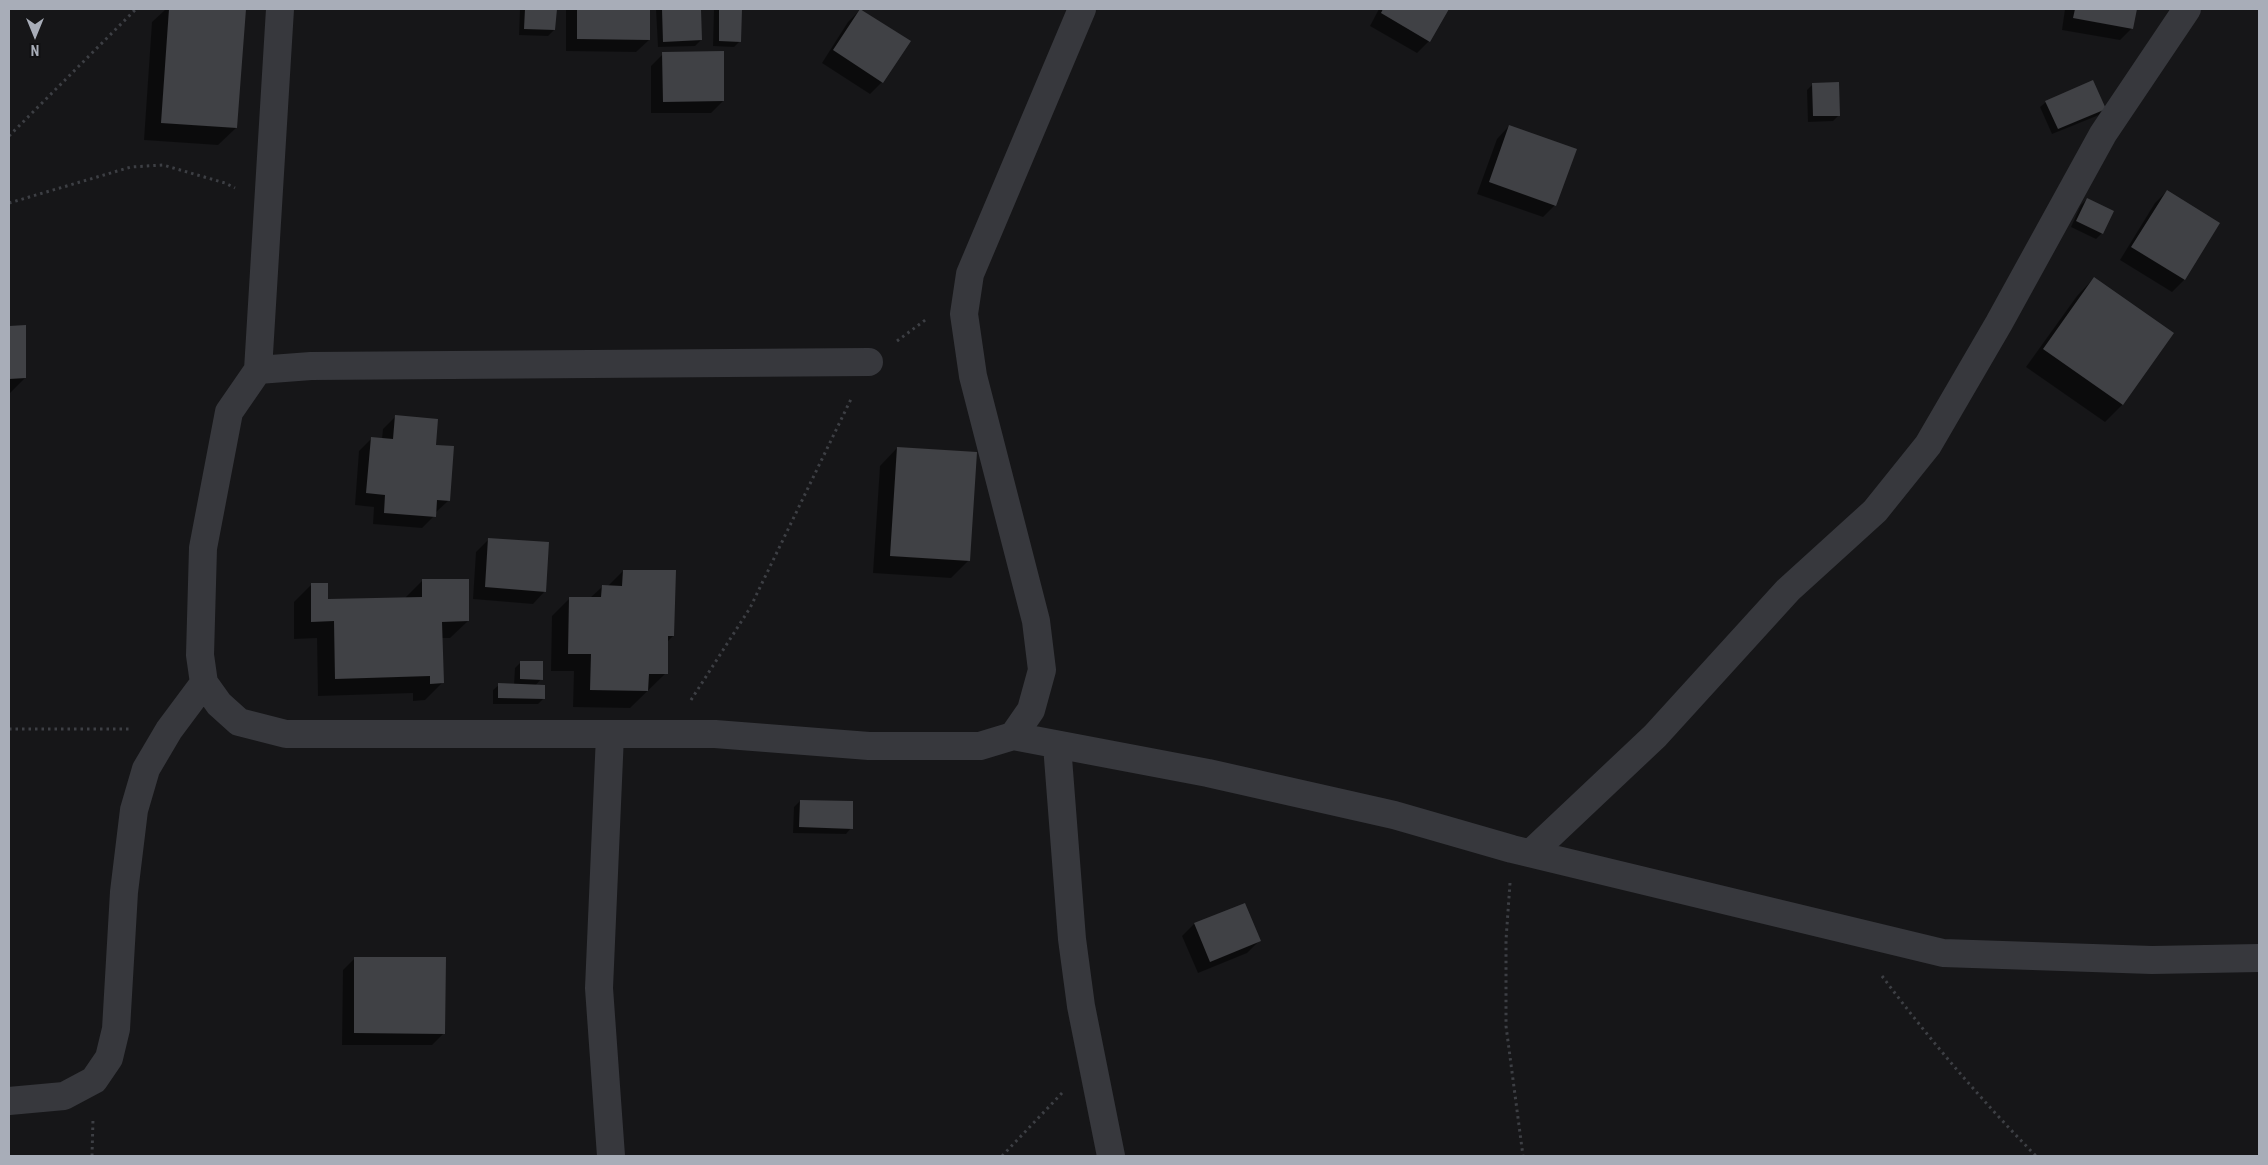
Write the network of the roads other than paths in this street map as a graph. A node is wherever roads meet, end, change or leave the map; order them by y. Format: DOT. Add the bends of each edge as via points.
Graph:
graph roads {
  1 [pos="280,9"];
  2 [pos="1082,9"];
  3 [pos="2186,9"];
  4 [pos="869,362"];
  5 [pos="258,370"];
  6 [pos="204,683"];
  7 [pos="610,735"];
  8 [pos="1013,736"];
  9 [pos="1057,745"];
  10 [pos="1522,851"];
  11 [pos="2259,958"];
  12 [pos="9,1102"];
  13 [pos="611,1156"];
  14 [pos="1111,1156"];
  1 -- 5 [label="street"];
  2 -- 8 [label="street" via="970,274 964,314 973,376 1036,621 1042,670 1031,710"];
  3 -- 10 [label="street" via="2103,134 1999,324 1928,444 1875,511 1788,590 1654,736"];
  4 -- 5 [label="street" via="311,366"];
  5 -- 6 [label="street" via="229,412 203,548 200,656"];
  6 -- 7 [label="street" via="219,704 239,722 286,734"];
  6 -- 12 [label="street" via="169,730 146,769 134,810 124,892 116,1028 109,1058 94,1080 64,1096"];
  7 -- 8 [label="street" via="715,734 869,746 980,746"];
  7 -- 13 [label="street" via="599,988"];
  8 -- 9 [label="street"];
  9 -- 10 [label="street" via="1208,773 1376,811"];
  9 -- 14 [label="street" via="1072,939 1081,1006"];
  10 -- 11 [label="street" via="1943,953 2152,960"];
}
